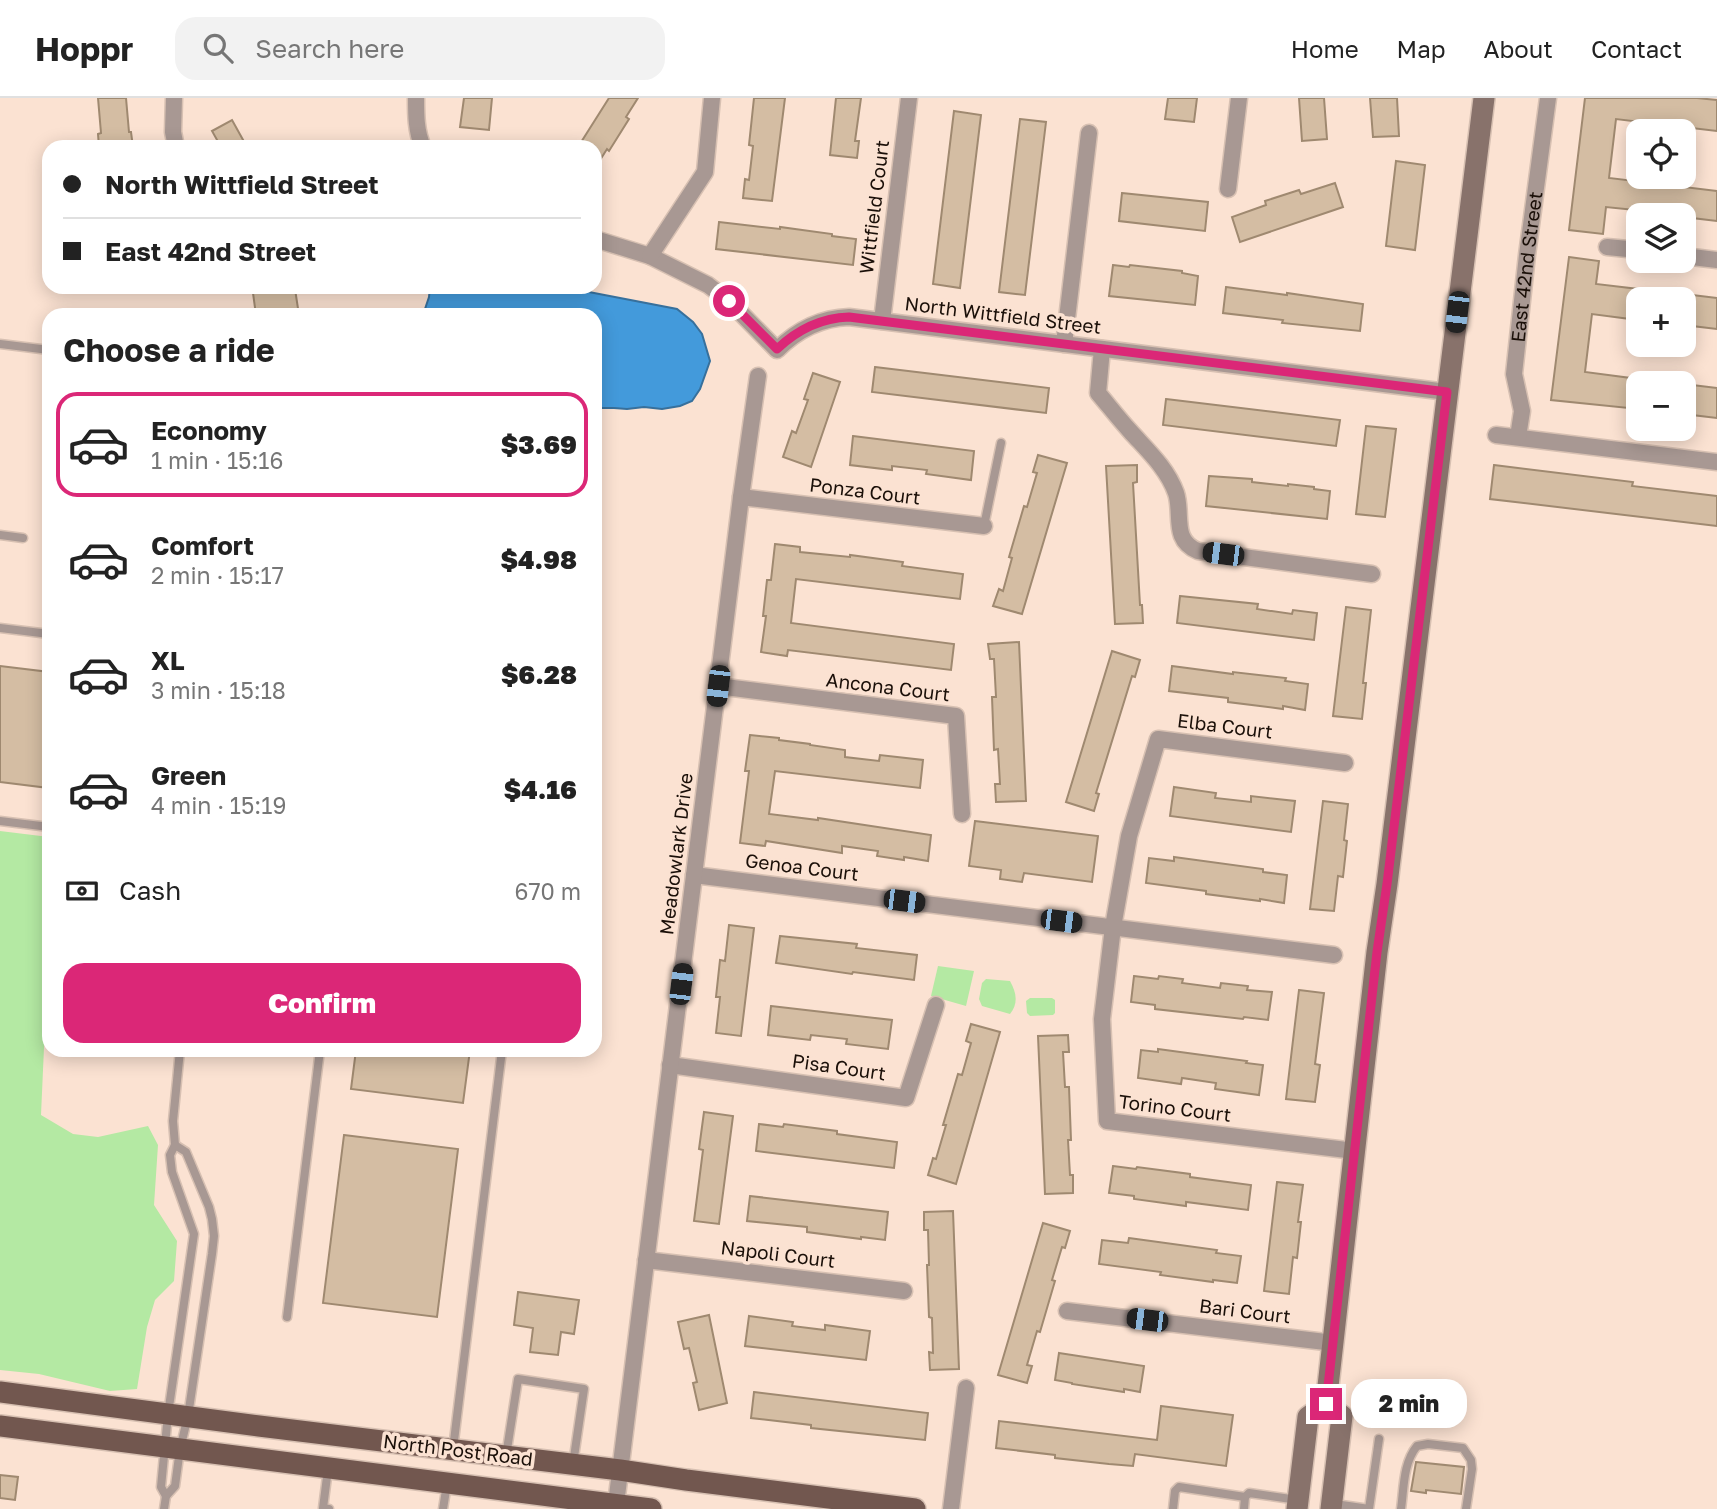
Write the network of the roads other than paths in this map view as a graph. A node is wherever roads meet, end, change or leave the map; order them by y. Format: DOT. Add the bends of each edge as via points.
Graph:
graph roads {
  1 [pos="174,98"];
  2 [pos="416,98"];
  3 [pos="712,98"];
  4 [pos="909,98"];
  5 [pos="1239,98"];
  6 [pos="1484,98"];
  7 [pos="1548,98"];
  8 [pos="1089,133"];
  9 [pos="175,140"];
  10 [pos="420,140"];
  11 [pos="1228,189"];
  12 [pos="602,241"];
  13 [pos="1607,247"];
  14 [pos="1626,249"];
  15 [pos="650,256"];
  16 [pos="1696,257"];
  17 [pos="1717,260"];
  18 [pos="882,321"];
  19 [pos="0,344"];
  20 [pos="1064,344"];
  21 [pos="42,349"];
  22 [pos="1102,349"];
  23 [pos="758,376"];
  24 [pos="1447,392"];
  25 [pos="1496,435"];
  26 [pos="1518,438"];
  27 [pos="1001,443"];
  28 [pos="1717,462"];
  29 [pos="741,497"];
  30 [pos="984,526"];
  31 [pos="0,535"];
  32 [pos="23,538"];
  33 [pos="1372,573"];
  34 [pos="0,628"];
  35 [pos="42,633"];
  36 [pos="718,686"];
  37 [pos="1345,763"];
  38 [pos="962,814"];
  39 [pos="0,821"];
  40 [pos="42,826"];
  41 [pos="1129,836"];
  42 [pos="694,875"];
  43 [pos="1113,927"];
  44 [pos="1334,955"];
  45 [pos="936,1005"];
  46 [pos="179,1057"];
  47 [pos="319,1057"];
  48 [pos="501,1057"];
  49 [pos="670,1065"];
  50 [pos="175,1144"];
  51 [pos="1355,1150"];
  52 [pos="646,1260"];
  53 [pos="904,1291"];
  54 [pos="1067,1311"];
  55 [pos="287,1317"];
  56 [pos="1334,1343"];
  57 [pos="967,1388"];
  58 [pos="0,1392"];
  59 [pos="1326,1404"];
  60 [pos="0,1426"];
  61 [pos="175,1432"];
  62 [pos="1379,1439"];
  63 [pos="453,1449"];
  64 [pos="506,1456"];
  65 [pos="573,1464"];
  66 [pos="328,1468"];
  67 [pos="620,1470"];
  68 [pos="447,1483"];
  69 [pos="166,1496"];
  70 [pos="1245,1497"];
  71 [pos="1297,1505"];
  72 [pos="1331,1506"];
  73 [pos="616,1507"];
  74 [pos="642,1508"];
  75 [pos="164,1509"];
  76 [pos="323,1509"];
  77 [pos="329,1509"];
  78 [pos="443,1509"];
  79 [pos="915,1509"];
  80 [pos="951,1509"];
  81 [pos="1173,1509"];
  82 [pos="1244,1509"];
  83 [pos="1401,1509"];
  84 [pos="1466,1509"];
  1 -- 9 [label="street"];
  2 -- 10 [label="street"];
  3 -- 15 [label="street" via="705,172"];
  4 -- 18 [label="street, Wittfield Court"];
  5 -- 11 [label="street"];
  6 -- 24 [label="street"];
  7 -- 26 [label="street, East 42nd Street" via="1514,374 1522,411"];
  8 -- 20 [label="street"];
  12 -- 15 [label="street, North Wittfield Street"];
  13 -- 14 [label="street"];
  15 -- 18 [label="street, North Wittfield Street" via="708,285 777,349 798,332 825,320"];
  16 -- 17 [label="street"];
  18 -- 20 [label="street, North Wittfield Street"];
  19 -- 21 [label="lane"];
  20 -- 22 [label="street, North Wittfield Street"];
  22 -- 24 [label="street, North Wittfield Street"];
  22 -- 33 [label="street" via="1098,393 1168,475 1177,495 1182,537 1189,547"];
  23 -- 29 [label="street, Meadowlark Drive"];
  24 -- 51 [label="street"];
  25 -- 26 [label="street"];
  26 -- 28 [label="street"];
  27 -- 30 [label="lane"];
  29 -- 30 [label="street, Ponza Court"];
  29 -- 36 [label="street, Meadowlark Drive"];
  31 -- 32 [label="lane"];
  34 -- 35 [label="lane"];
  36 -- 38 [label="street, Ancona Court" via="956,716"];
  36 -- 42 [label="street, Meadowlark Drive"];
  37 -- 41 [label="street, Elba Court" via="1158,739"];
  39 -- 40 [label="lane"];
  41 -- 43 [label="street, Torino Court"];
  42 -- 43 [label="street, Genoa Court"];
  42 -- 49 [label="street, Meadowlark Drive"];
  43 -- 44 [label="street, Genoa Court"];
  43 -- 51 [label="street, Torino Court" via="1102,1019 1108,1121"];
  45 -- 49 [label="street, Pisa Court" via="906,1098"];
  46 -- 50 [label="lane"];
  47 -- 55 [label="lane"];
  48 -- 63 [label="lane"];
  49 -- 52 [label="street, Meadowlark Drive"];
  50 -- 61 [label="lane" via="170,1156 172,1172 194,1234"];
  50 -- 61 [label="lane" via="186,1152 209,1207 214,1236"];
  51 -- 56 [label="street"];
  52 -- 53 [label="street, Napoli Court"];
  52 -- 67 [label="street, Meadowlark Drive"];
  54 -- 56 [label="street, Bari Court"];
  56 -- 59 [label="street"];
  57 -- 80 [label="street"];
  58 -- 61 [label="main road, North Post Road"];
  59 -- 71 [label="street" via="1308,1418"];
  59 -- 72 [label="street" via="1342,1416"];
  60 -- 61 [label="main road, North Post Road"];
  61 -- 63 [label="main road, North Post Road"];
  61 -- 66 [label="main road, North Post Road"];
  61 -- 69 [label="lane" via="175,1486"];
  61 -- 69 [label="lane" via="160,1487"];
  62 -- 72 [label="lane" via="1368,1509"];
  63 -- 64 [label="main road, North Post Road"];
  64 -- 65 [label="main road, North Post Road"];
  64 -- 65 [label="lane" via="518,1379 584,1389"];
  65 -- 67 [label="main road, North Post Road"];
  66 -- 68 [label="main road, North Post Road"];
  66 -- 76 [label="lane"];
  67 -- 73 [label="street, Meadowlark Drive"];
  67 -- 79 [label="main road, North Post Road"];
  68 -- 73 [label="main road, North Post Road"];
  68 -- 78 [label="lane"];
  69 -- 75 [label="lane"];
  70 -- 71 [label="lane" via="1249,1493"];
  70 -- 81 [label="lane" via="1179,1488"];
  70 -- 82 [label="lane"];
  73 -- 74 [label="main road, North Post Road"];
  76 -- 77 [label="lane"];
  83 -- 84 [label="lane" via="1411,1453 1428,1444 1463,1448 1471,1460"];
}
